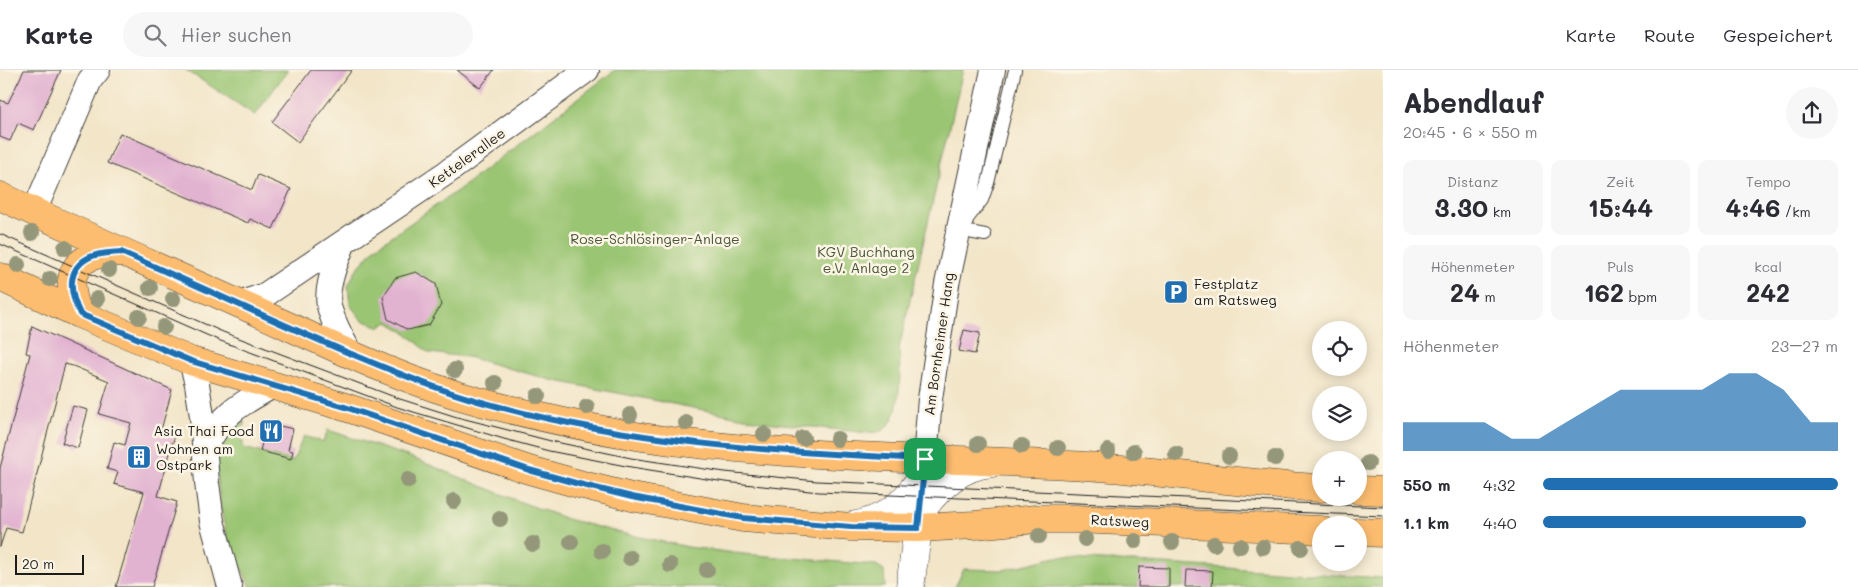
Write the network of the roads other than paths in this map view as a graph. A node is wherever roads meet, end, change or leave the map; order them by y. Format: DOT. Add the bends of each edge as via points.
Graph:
graph roads {
  1 [pos="98,70"];
  2 [pos="587,70"];
  3 [pos="993,70"];
  4 [pos="1015,70"];
  5 [pos="0,196"];
  6 [pos="34,212"];
  7 [pos="958,230"];
  8 [pos="986,235"];
  9 [pos="344,242"];
  10 [pos="121,252"];
  11 [pos="0,277"];
  12 [pos="239,304"];
  13 [pos="80,314"];
  14 [pos="350,353"];
  15 [pos="191,361"];
  16 [pos="273,386"];
  17 [pos="205,449"];
  18 [pos="1008,462"];
  19 [pos="924,466"];
  20 [pos="1312,487"];
  21 [pos="1367,490"];
  22 [pos="1383,491"];
  23 [pos="919,520"];
  24 [pos="851,527"];
  25 [pos="1312,530"];
  26 [pos="1367,532"];
  27 [pos="1383,533"];
  28 [pos="230,587"];
  29 [pos="910,587"];
  1 -- 6 [label="street" via="90,80"];
  2 -- 9 [label="street, Kettelerallee" via="446,173"];
  3 -- 7 [label="street, Am Bornheimer Hang"];
  4 -- 7 [label="lane, Am Bornheimer Hang" via="985,191 977,208"];
  5 -- 6 [label="main road"];
  6 -- 10 [label="main road"];
  7 -- 8 [label="lane"];
  7 -- 19 [label="street, Am Bornheimer Hang" via="936,355"];
  9 -- 12 [label="street, Kettelerallee" via="265,295"];
  9 -- 14 [label="street" via="334,265 329,305 337,330"];
  10 -- 12 [label="main road"];
  10 -- 13 [label="main road" via="90,257 76,268 71,290"];
  11 -- 13 [label="main road, Ratsweg"];
  12 -- 14 [label="main road"];
  13 -- 15 [label="main road, Ratsweg"];
  14 -- 19 [label="main road" via="411,380 479,402 587,427 645,437"];
  15 -- 16 [label="main road, Ratsweg"];
  15 -- 17 [label="street" via="200,400"];
  16 -- 17 [label="street" via="225,417"];
  16 -- 24 [label="main road, Ratsweg" via="529,470 632,497 743,518"];
  17 -- 28 [label="street" via="212,521"];
  18 -- 19 [label="main road"];
  18 -- 20 [label="main road" via="1117,467"];
  18 -- 23 [label="street" via="984,463 964,470 942,487"];
  19 -- 23 [label="street"];
  19 -- 24 [label="street" via="912,491 897,508 870,523"];
  21 -- 22 [label="main road"];
  23 -- 24 [label="main road, Ratsweg"];
  23 -- 25 [label="main road, Ratsweg" via="975,525 1075,519"];
  23 -- 29 [label="street"];
  26 -- 27 [label="main road"];
}
